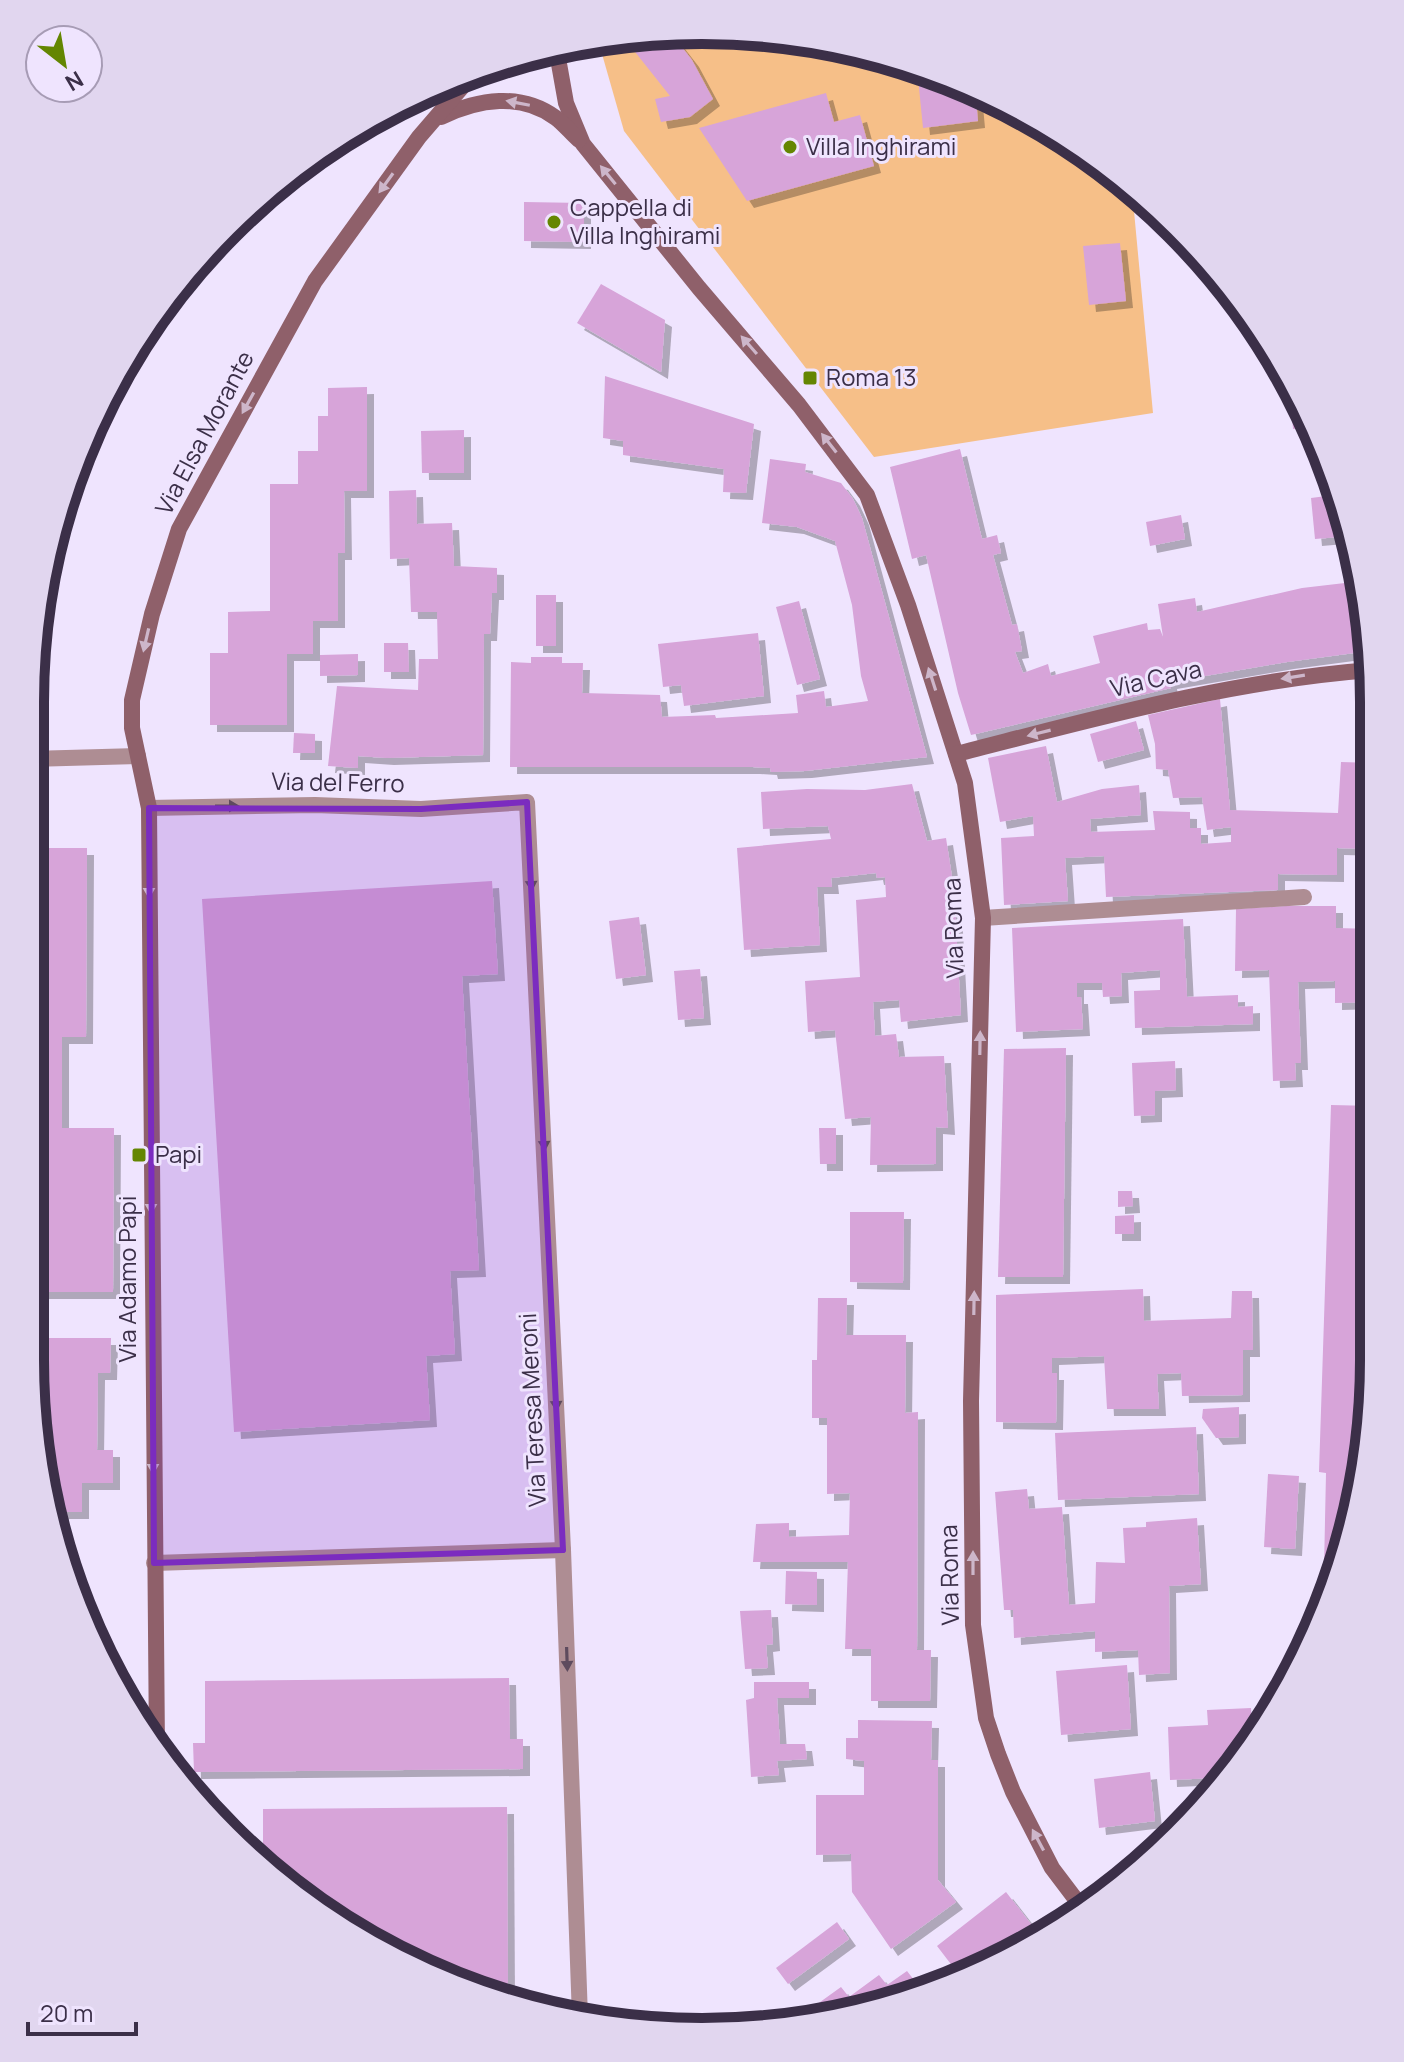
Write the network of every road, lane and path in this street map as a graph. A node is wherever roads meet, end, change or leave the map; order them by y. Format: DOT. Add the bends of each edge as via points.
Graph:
graph roads {
  1 [pos="558,60"];
  2 [pos="459,91"];
  3 [pos="433,121"];
  4 [pos="583,144"];
  5 [pos="1359,671"];
  6 [pos="956,754"];
  7 [pos="138,756"];
  8 [pos="44,759"];
  9 [pos="527,802"];
  10 [pos="149,808"];
  11 [pos="1304,897"];
  12 [pos="983,918"];
  13 [pos="563,1550"];
  14 [pos="154,1563"];
  15 [pos="157,1728"];
  16 [pos="1052,1868"];
  17 [pos="1077,1901"];
  18 [pos="1068,1907"];
  19 [pos="580,2006"];
  1 -- 4 [label="street, Via Roma" via="566,103"];
  2 -- 3 [label="street, Via Elsa Morante"];
  4 -- 3 [label="street, one-way" via="555,117 509,101 480,102"];
  3 -- 7 [label="street, Via Elsa Morante, one-way" via="315,281 179,529 132,700"];
  6 -- 4 [label="street, Via Roma, one-way" via="867,495"];
  5 -- 6 [label="street, Via Cava, one-way" via="1201,692"];
  6 -- 12 [label="street, Via Roma" via="965,783"];
  7 -- 8 [label="street"];
  7 -- 10 [label="street, Via Elsa Morante"];
  10 -- 9 [label="street, Via del Ferro, one-way" via="421,809"];
  9 -- 13 [label="street, Via Teresa Meroni, one-way"];
  10 -- 14 [label="street, Via Adamo Papi, one-way"];
  11 -- 12 [label="street"];
  16 -- 12 [label="street, Via Roma, one-way" via="1013,1792 986,1718 973,1625 971,1401"];
  13 -- 14 [label="street"];
  13 -- 19 [label="street, Via Teresa Meroni, one-way"];
  14 -- 15 [label="street, Via Adamo Papi"];
  16 -- 17 [label="street, Via Roma"];
  16 -- 18 [label="street"];
}
